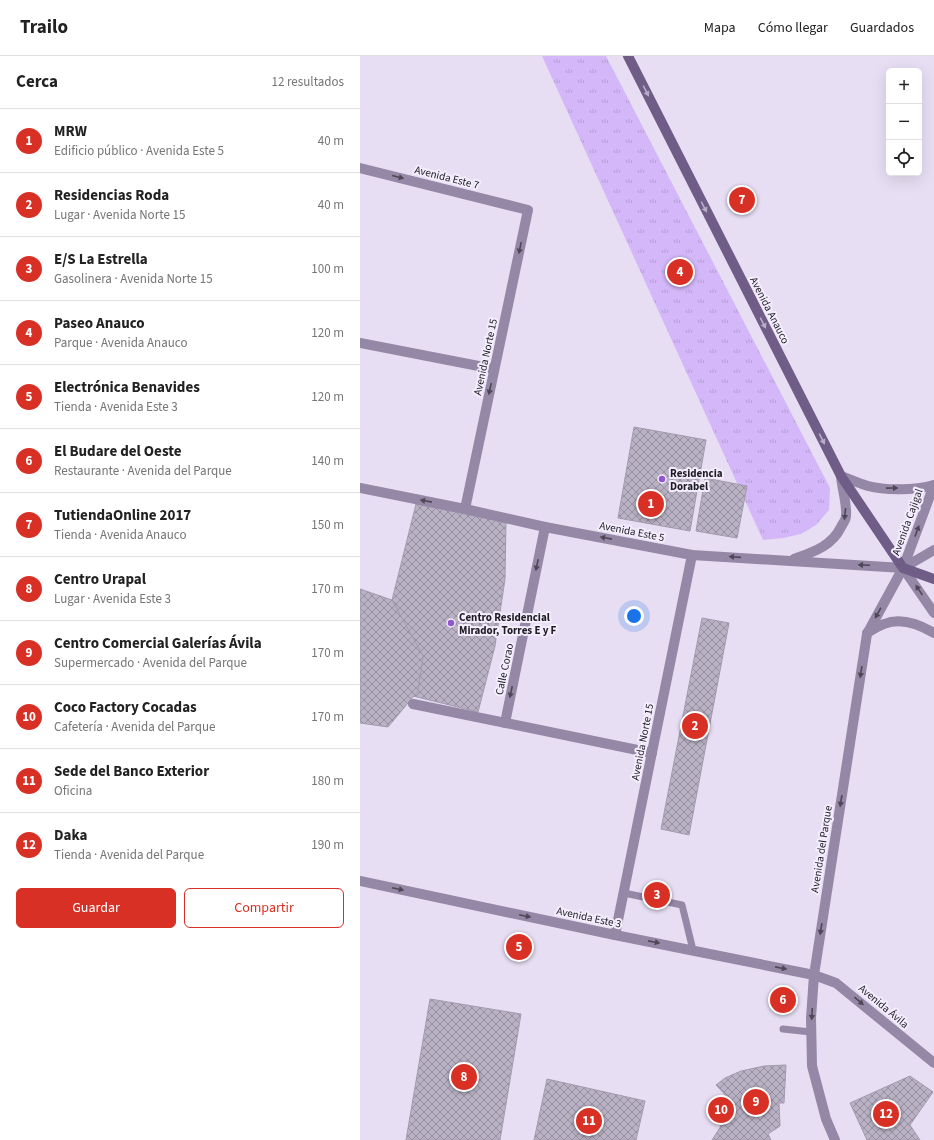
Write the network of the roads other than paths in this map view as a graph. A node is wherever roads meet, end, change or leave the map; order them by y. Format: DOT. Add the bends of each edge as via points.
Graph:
graph roads {
  1 [pos="628,56"];
  2 [pos="360,168"];
  3 [pos="528,210"];
  4 [pos="360,343"];
  5 [pos="494,369"];
  6 [pos="840,476"];
  7 [pos="934,485"];
  8 [pos="360,488"];
  9 [pos="465,508"];
  10 [pos="545,526"];
  11 [pos="934,550"];
  12 [pos="692,555"];
  13 [pos="788,561"];
  14 [pos="903,568"];
  15 [pos="934,579"];
  16 [pos="934,613"];
  17 [pos="934,633"];
  18 [pos="867,634"];
  19 [pos="413,704"];
  20 [pos="505,723"];
  21 [pos="652,754"];
  22 [pos="360,881"];
  23 [pos="624,893"];
  24 [pos="616,935"];
  25 [pos="693,950"];
  26 [pos="814,975"];
  27 [pos="783,1029"];
  28 [pos="811,1032"];
  29 [pos="934,1063"];
  30 [pos="835,1140"];
  1 -- 6 [label="main road, Avenida Anauco, one-way"];
  2 -- 3 [label="street, Avenida Este 7, one-way"];
  3 -- 5 [label="street, Avenida Norte 15, one-way"];
  4 -- 5 [label="street"];
  5 -- 9 [label="street, Avenida Norte 15, one-way"];
  6 -- 7 [label="street, one-way" via="882,488 922,488"];
  6 -- 13 [label="street, one-way" via="846,504 846,518 840,530 832,541 820,549"];
  6 -- 14 [label="main road, Avenida Anauco"];
  14 -- 7 [label="street, Avenida Cajigal, one-way"];
  9 -- 8 [label="street, Avenida Este 5, one-way"];
  9 -- 10 [label="street, Avenida Este 5"];
  12 -- 10 [label="street, Avenida Este 5, one-way"];
  10 -- 20 [label="street, Calle Corao, one-way"];
  11 -- 14 [label="street"];
  13 -- 12 [label="street, Avenida Este 5, one-way"];
  12 -- 21 [label="street, Avenida Norte 15"];
  14 -- 13 [label="street, Avenida Este 5, one-way"];
  14 -- 15 [label="main road"];
  16 -- 14 [label="street, one-way"];
  14 -- 18 [label="street, Avenida del Parque, one-way"];
  17 -- 18 [label="street" via="918,624 899,621 884,624"];
  18 -- 26 [label="street, Avenida del Parque, one-way"];
  19 -- 20 [label="street"];
  20 -- 21 [label="street"];
  21 -- 23 [label="street, Avenida Norte 15"];
  22 -- 24 [label="street, Avenida Este 3, one-way"];
  23 -- 24 [label="street, Avenida Norte 15"];
  23 -- 25 [label="lane" via="682,905"];
  24 -- 25 [label="street, Avenida Este 3, one-way"];
  25 -- 26 [label="street, Avenida Este 3, one-way"];
  26 -- 28 [label="street, Avenida del Parque, one-way"];
  26 -- 29 [label="street, Avenida Ávila, one-way" via="836,983"];
  27 -- 28 [label="lane"];
  28 -- 30 [label="street, Avenida del Parque" via="812,1066 826,1119"];
}
